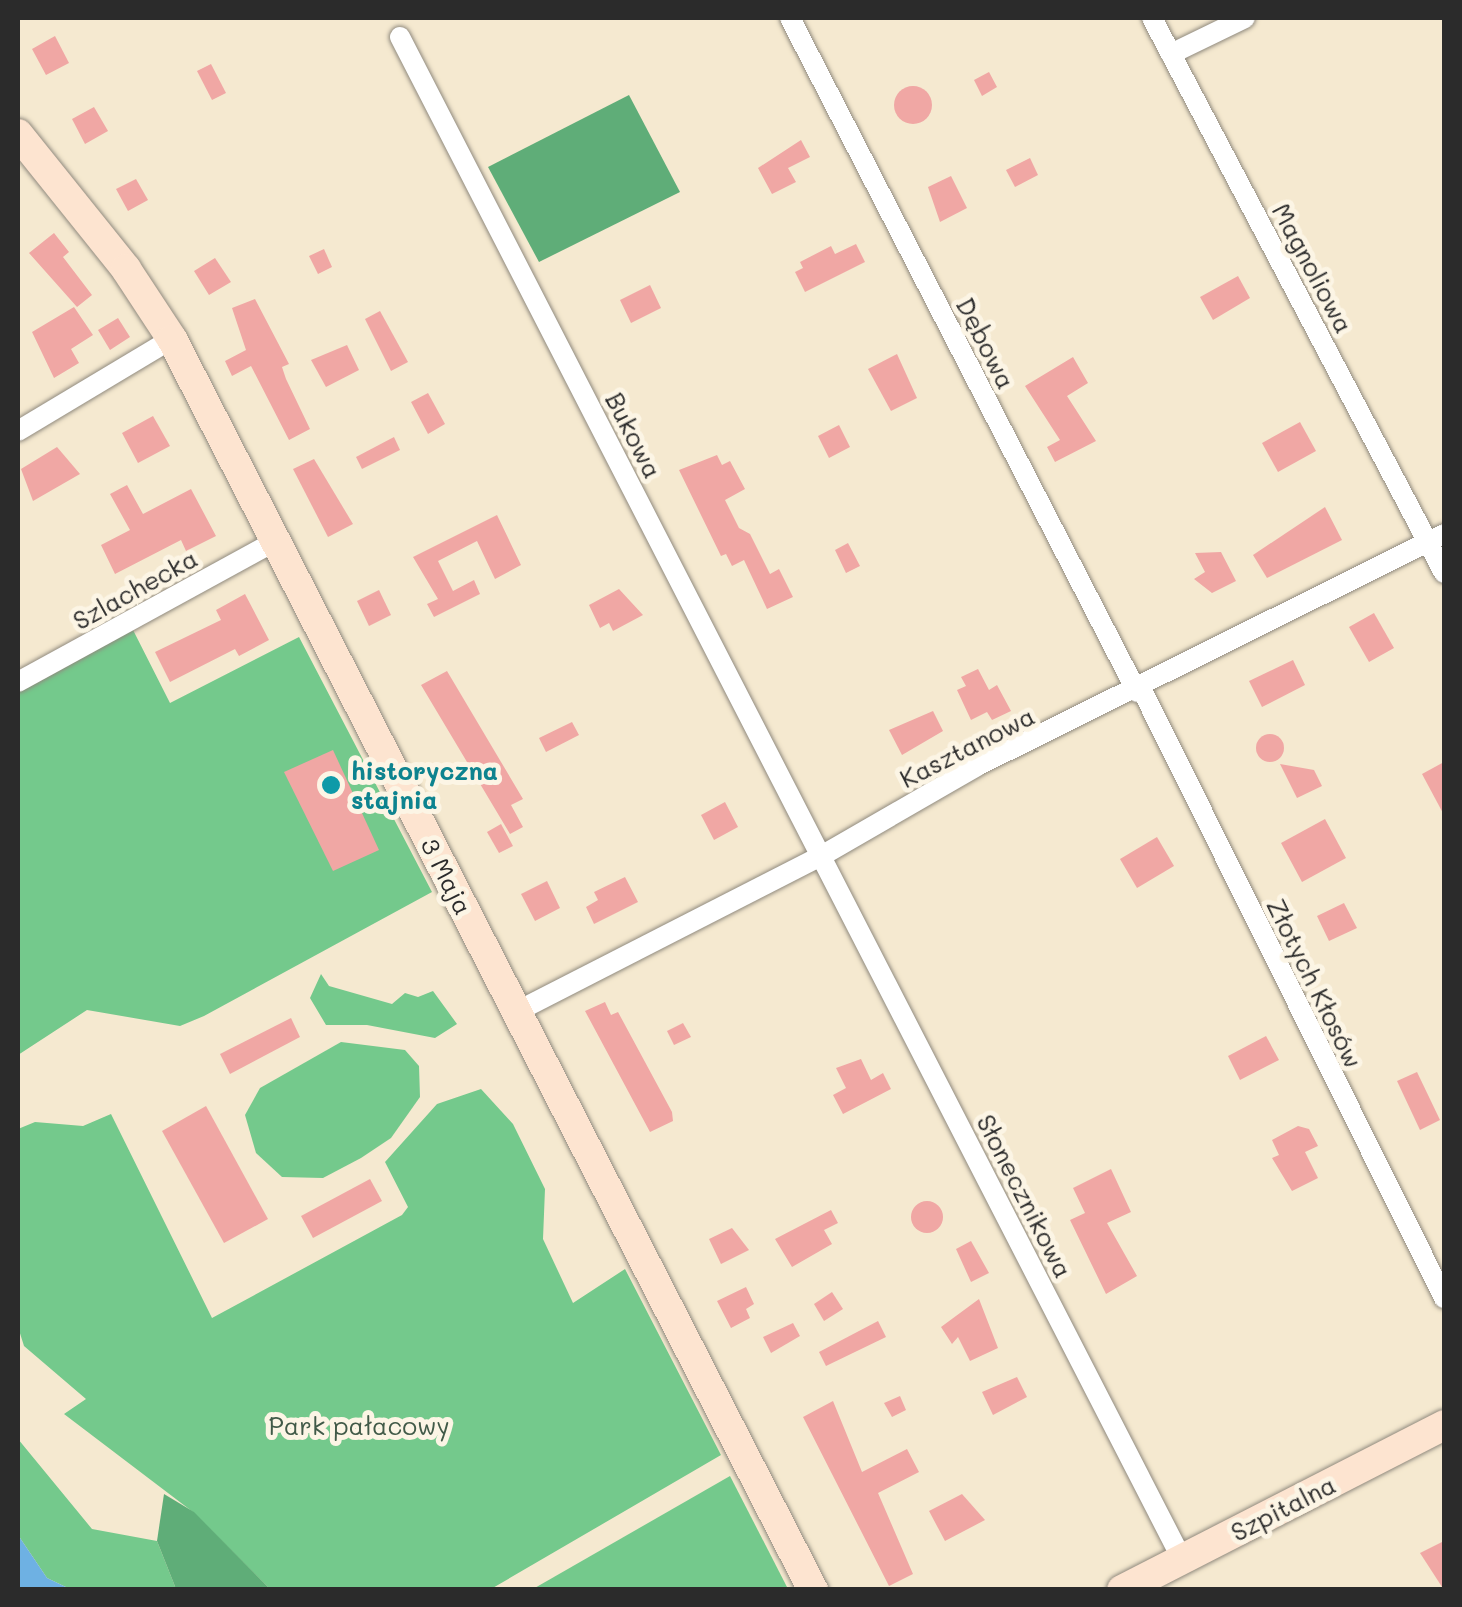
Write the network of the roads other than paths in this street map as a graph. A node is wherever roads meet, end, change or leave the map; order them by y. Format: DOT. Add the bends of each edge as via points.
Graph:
graph roads {
  1 [pos="790,18"];
  2 [pos="1152,18"];
  3 [pos="1244,18"];
  4 [pos="400,37"];
  5 [pos="1170,54"];
  6 [pos="18,134"];
  7 [pos="172,339"];
  8 [pos="18,431"];
  9 [pos="1437,538"];
  10 [pos="276,540"];
  11 [pos="1444,573"];
  12 [pos="18,682"];
  13 [pos="1140,691"];
  14 [pos="823,855"];
  15 [pos="516,1012"];
  16 [pos="1444,1298"];
  17 [pos="1444,1426"];
  18 [pos="1182,1559"];
  19 [pos="812,1590"];
  20 [pos="1122,1590"];
  1 -- 13 [label="street, Dębowa"];
  2 -- 5 [label="street, Magnoliowa"];
  3 -- 5 [label="street"];
  4 -- 14 [label="street, Bukowa"];
  5 -- 9 [label="street, Magnoliowa"];
  6 -- 7 [label="street, 3 Maja" via="126,269"];
  7 -- 8 [label="street"];
  7 -- 10 [label="street, 3 Maja"];
  9 -- 11 [label="street, Magnoliowa"];
  9 -- 13 [label="street, Kasztanowa"];
  10 -- 12 [label="street, Szlachecka"];
  10 -- 15 [label="street, 3 Maja"];
  13 -- 14 [label="street, Kasztanowa" via="977,766"];
  13 -- 16 [label="street, Złotych Kłosów"];
  14 -- 15 [label="street, Kasztanowa"];
  14 -- 18 [label="street, Słonecznikowa"];
  15 -- 19 [label="street, 3 Maja"];
  17 -- 18 [label="street, Szpitalna"];
  18 -- 20 [label="street, Szpitalna"];
}
